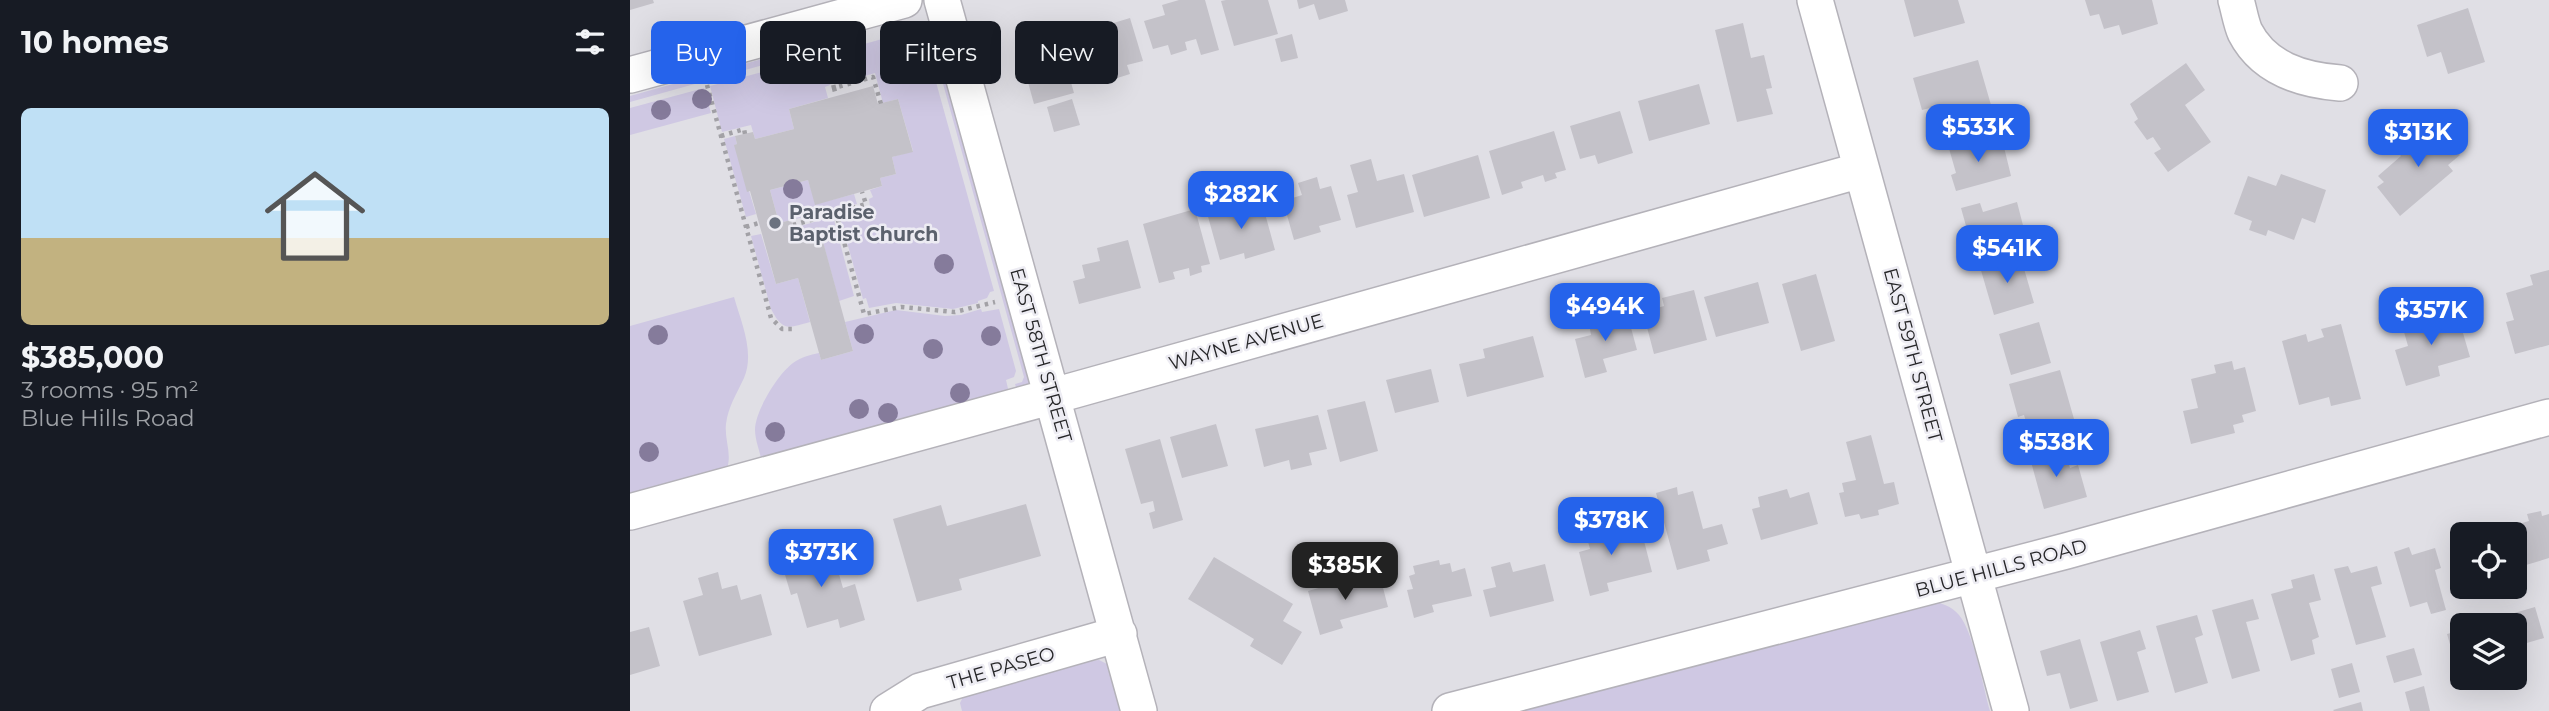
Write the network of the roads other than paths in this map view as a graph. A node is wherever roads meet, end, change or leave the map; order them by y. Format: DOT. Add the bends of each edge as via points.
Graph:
graph roads {
  1 [pos="904,0"];
  2 [pos="942,0"];
  3 [pos="1815,0"];
  4 [pos="2236,0"];
  5 [pos="630,75"];
  6 [pos="2340,83"];
  7 [pos="1861,170"];
  8 [pos="1053,396"];
  9 [pos="2549,416"];
  10 [pos="630,512"];
  11 [pos="1974,575"];
  12 [pos="1119,634"];
  13 [pos="888,711"];
  14 [pos="1139,711"];
  15 [pos="1450,711"];
  16 [pos="2011,711"];
  1 -- 5 [label="street"];
  2 -- 8 [label="street, EAST 58TH STREET"];
  3 -- 7 [label="street, EAST 59TH STREET"];
  4 -- 6 [label="street" via="2245,32 2281,69 2309,81"];
  7 -- 8 [label="street, WAYNE AVENUE"];
  7 -- 11 [label="street, EAST 59TH STREET"];
  8 -- 10 [label="street, WAYNE AVENUE"];
  8 -- 12 [label="street, EAST 58TH STREET"];
  9 -- 11 [label="street, BLUE HILLS ROAD"];
  11 -- 15 [label="street, BLUE HILLS ROAD"];
  11 -- 16 [label="street, EAST 59TH STREET"];
  12 -- 13 [label="street, THE PASEO" via="920,691"];
  12 -- 14 [label="street, EAST 58TH STREET"];
}
